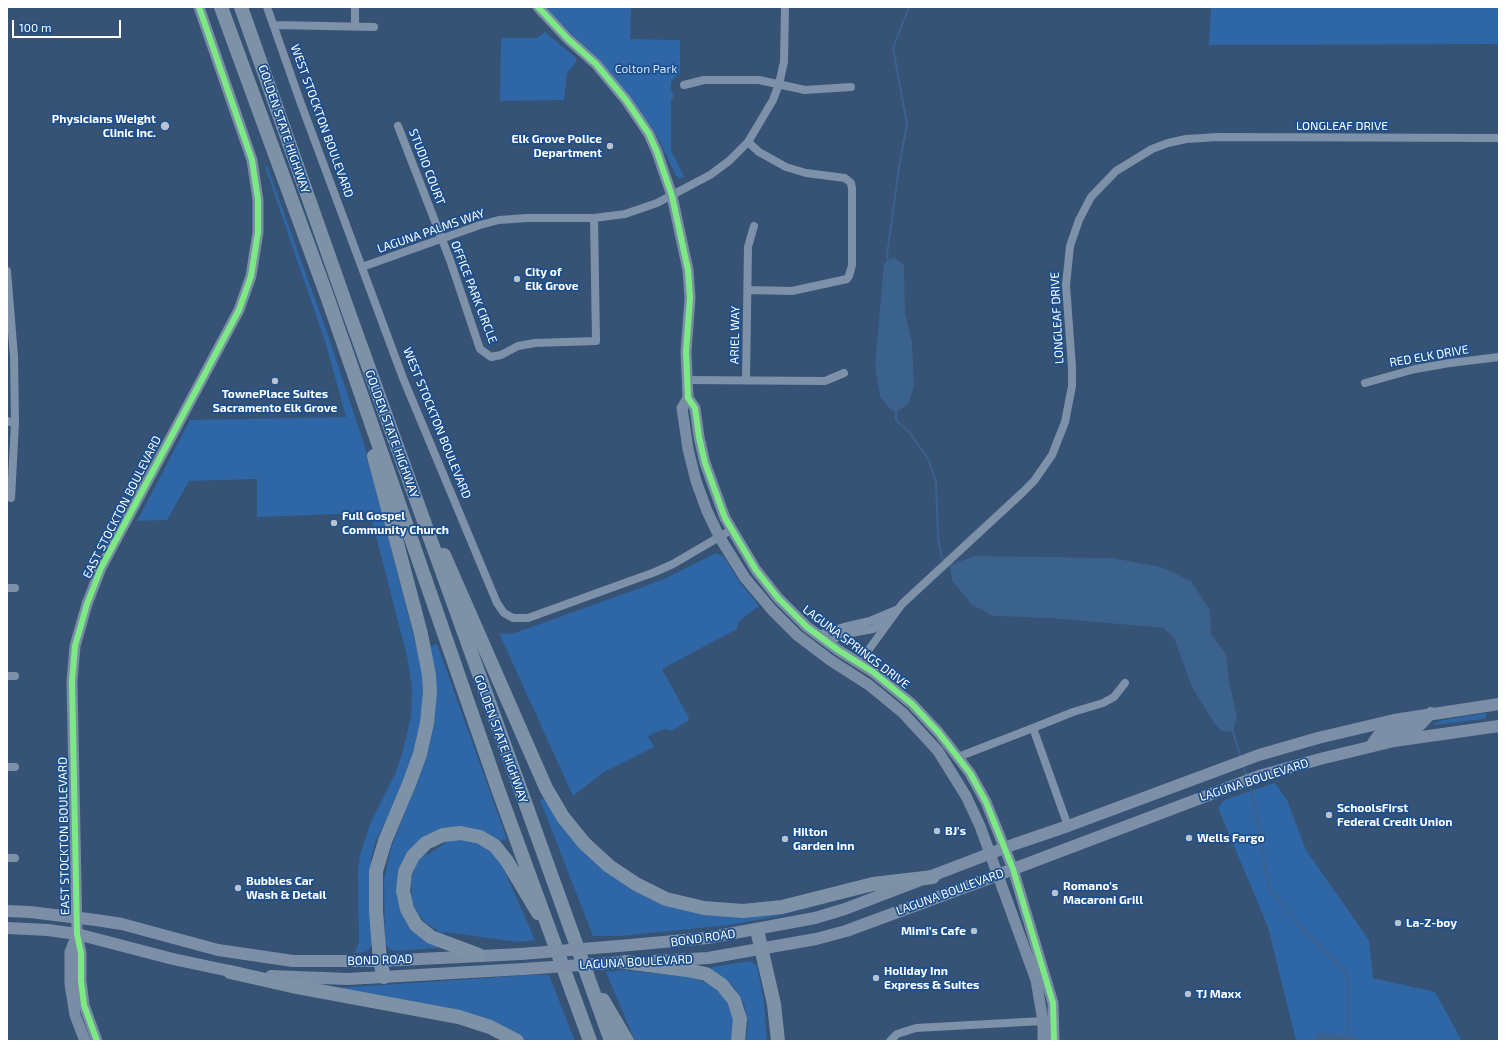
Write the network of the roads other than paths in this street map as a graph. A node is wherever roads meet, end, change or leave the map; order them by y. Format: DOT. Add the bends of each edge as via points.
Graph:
graph roads {
  1 [pos="199,7"];
  2 [pos="221,7"];
  3 [pos="241,7"];
  4 [pos="267,7"];
  5 [pos="355,7"];
  6 [pos="538,7"];
  7 [pos="785,7"];
  8 [pos="274,25"];
  9 [pos="355,26"];
  10 [pos="374,26"];
  11 [pos="779,84"];
  12 [pos="684,85"];
  13 [pos="851,87"];
  14 [pos="398,126"];
  15 [pos="1499,138"];
  16 [pos="748,142"];
  17 [pos="672,196"];
  18 [pos="594,218"];
  19 [pos="754,226"];
  20 [pos="441,240"];
  21 [pos="362,267"];
  22 [pos="7,271"];
  23 [pos="748,290"];
  24 [pos="1499,357"];
  25 [pos="844,373"];
  26 [pos="687,380"];
  27 [pos="746,380"];
  28 [pos="1365,383"];
  29 [pos="688,398"];
  30 [pos="363,401"];
  31 [pos="11,422"];
  32 [pos="394,440"];
  33 [pos="11,498"];
  34 [pos="731,530"];
  35 [pos="720,538"];
  36 [pos="896,610"];
  37 [pos="890,619"];
  38 [pos="822,638"];
  39 [pos="859,663"];
  40 [pos="1125,683"];
  41 [pos="869,685"];
  42 [pos="1499,704"];
  43 [pos="915,707"];
  44 [pos="903,713"];
  45 [pos="1432,713"];
  46 [pos="1499,726"];
  47 [pos="1033,728"];
  48 [pos="939,733"];
  49 [pos="928,738"];
  50 [pos="1371,746"];
  51 [pos="958,757"];
  52 [pos="1068,826"];
  53 [pos="1005,848"];
  54 [pos="990,854"];
  55 [pos="1013,869"];
  56 [pos="997,875"];
  57 [pos="934,877"];
  58 [pos="7,911"];
  59 [pos="76,917"];
  60 [pos="7,928"];
  61 [pos="757,930"];
  62 [pos="77,934"];
  63 [pos="554,938"];
  64 [pos="763,950"];
  65 [pos="479,955"];
  66 [pos="380,961"];
  67 [pos="625,962"];
  68 [pos="230,972"];
  69 [pos="588,976"];
  70 [pos="384,977"];
  71 [pos="1043,1020"];
  72 [pos="84,1041"];
  73 [pos="97,1041"];
  74 [pos="517,1041"];
  75 [pos="590,1041"];
  76 [pos="610,1041"];
  77 [pos="627,1041"];
  78 [pos="738,1041"];
  79 [pos="778,1041"];
  80 [pos="890,1041"];
  81 [pos="1043,1041"];
  82 [pos="1054,1041"];
  1 -- 59 [label="street, EAST STOCKTON BOULEVARD" via="252,160 258,200 256,247 251,276 239,310 101,568 78,636 72,682"];
  2 -- 30 [label="highway, GOLDEN STATE HIGHWAY"];
  3 -- 32 [label="highway, GOLDEN STATE HIGHWAY"];
  4 -- 8 [label="street, WEST STOCKTON BOULEVARD"];
  5 -- 9 [label="street"];
  6 -- 17 [label="street, LAGUNA SPRINGS DRIVE" via="596,64 626,100 649,134"];
  7 -- 11 [label="street, LAGUNA PALMS WAY" via="785,52"];
  8 -- 9 [label="street"];
  8 -- 21 [label="street, WEST STOCKTON BOULEVARD"];
  9 -- 10 [label="street"];
  11 -- 12 [label="street" via="760,80 704,80"];
  11 -- 13 [label="street" via="805,90"];
  11 -- 16 [label="street, LAGUNA PALMS WAY" via="765,116"];
  14 -- 20 [label="street, STUDIO COURT"];
  15 -- 36 [label="street, LONGLEAF DRIVE" via="1186,139 1152,149 1116,171 1091,197 1070,246 1066,285 1072,386 1070,406 1052,455 1034,481"];
  16 -- 17 [label="street, LAGUNA PALMS WAY" via="721,168"];
  16 -- 23 [label="street" via="759,152 786,167 806,173 845,178 851,183 852,188 852,265 847,279 792,291"];
  17 -- 18 [label="street, LAGUNA PALMS WAY" via="625,214"];
  17 -- 26 [label="street, LAGUNA SPRINGS DRIVE" via="688,270 690,298 686,352"];
  18 -- 20 [label="street, LAGUNA PALMS WAY" via="499,220"];
  18 -- 20 [label="street, OFFICE PARK CIRCLE" via="596,341 535,342 518,346 491,358 480,349"];
  19 -- 23 [label="street, ARIEL WAY" via="748,247"];
  20 -- 21 [label="street, LAGUNA PALMS WAY"];
  21 -- 35 [label="street, WEST STOCKTON BOULEVARD" via="406,385 497,603 504,613 513,618 528,618 661,569"];
  22 -- 31 [label="street" via="14,347"];
  23 -- 27 [label="street, ARIEL WAY"];
  24 -- 28 [label="street, RED ELK DRIVE" via="1415,369"];
  25 -- 27 [label="street" via="825,381"];
  26 -- 27 [label="street"];
  26 -- 29 [label="street, LAGUNA SPRINGS DRIVE"];
  29 -- 34 [label="street, LAGUNA SPRINGS DRIVE" via="695,408 701,448 711,484"];
  29 -- 35 [label="street, LAGUNA SPRINGS DRIVE" via="682,408 688,449 701,494"];
  30 -- 63 [label="highway, GOLDEN STATE HIGHWAY" via="499,792"];
  30 -- 66 [label="highway" via="364,421 426,655 430,692 427,723 418,759 378,859 375,881"];
  31 -- 33 [label="street"];
  32 -- 57 [label="highway" via="546,788 563,817 584,843 608,866 666,899 704,908 743,911 782,907 873,884"];
  32 -- 69 [label="highway, GOLDEN STATE HIGHWAY"];
  34 -- 35 [label="street, WEST STOCKTON BOULEVARD"];
  34 -- 38 [label="street, LAGUNA SPRINGS DRIVE" via="772,592"];
  35 -- 41 [label="street, LAGUNA SPRINGS DRIVE" via="745,578 786,624 830,660"];
  36 -- 37 [label="street, LONGLEAF DRIVE"];
  36 -- 38 [label="street, LONGLEAF DRIVE" via="870,621 844,626"];
  37 -- 38 [label="street, LONGLEAF DRIVE" via="873,629"];
  37 -- 39 [label="street, LONGLEAF DRIVE"];
  38 -- 39 [label="street, LAGUNA SPRINGS DRIVE"];
  39 -- 43 [label="street, LAGUNA SPRINGS DRIVE"];
  40 -- 47 [label="street" via="1114,697 1103,703"];
  41 -- 43 [label="street" via="880,685 906,706"];
  41 -- 44 [label="street, LAGUNA SPRINGS DRIVE"];
  42 -- 45 [label="main road, LAGUNA BOULEVARD"];
  43 -- 48 [label="street, LAGUNA SPRINGS DRIVE"];
  44 -- 48 [label="street" via="912,713 929,730"];
  44 -- 49 [label="street, LAGUNA SPRINGS DRIVE"];
  45 -- 50 [label="main road" via="1420,725 1385,732 1378,736"];
  45 -- 52 [label="main road, LAGUNA BOULEVARD" via="1354,728 1259,755"];
  46 -- 50 [label="main road, LAGUNA BOULEVARD"];
  47 -- 51 [label="street"];
  47 -- 52 [label="street"];
  48 -- 51 [label="street, LAGUNA SPRINGS DRIVE"];
  49 -- 51 [label="street" via="937,741 952,757"];
  49 -- 54 [label="street, LAGUNA SPRINGS DRIVE" via="966,796"];
  50 -- 55 [label="main road, LAGUNA BOULEVARD" via="1235,784"];
  51 -- 53 [label="street, LAGUNA SPRINGS DRIVE" via="983,795"];
  52 -- 53 [label="main road, LAGUNA BOULEVARD"];
  53 -- 54 [label="main road, LAGUNA BOULEVARD"];
  53 -- 55 [label="street, LAGUNA SPRINGS DRIVE"];
  54 -- 56 [label="street, LAGUNA SPRINGS DRIVE"];
  54 -- 57 [label="main road, LAGUNA BOULEVARD"];
  55 -- 56 [label="main road, LAGUNA BOULEVARD"];
  55 -- 82 [label="street" via="1053,1003"];
  56 -- 64 [label="main road, LAGUNA BOULEVARD" via="846,931"];
  56 -- 71 [label="street" via="1036,980"];
  57 -- 61 [label="main road, LAGUNA BOULEVARD" via="845,910"];
  58 -- 59 [label="main road, BOND ROAD"];
  59 -- 62 [label="street, EAST STOCKTON BOULEVARD"];
  59 -- 66 [label="main road, BOND ROAD" via="122,924 196,946 260,958 322,962"];
  60 -- 62 [label="main road, BOND ROAD"];
  61 -- 64 [label="highway"];
  61 -- 65 [label="main road, BOND ROAD, bridge" via="676,942"];
  62 -- 68 [label="main road, BOND ROAD"];
  62 -- 72 [label="street, EAST STOCKTON BOULEVARD" via="70,952 70,984 75,1015"];
  62 -- 73 [label="street, EAST STOCKTON BOULEVARD" via="81,953 84,1005"];
  63 -- 65 [label="highway" via="507,861 495,846 480,837 461,833 443,835 426,843 413,856 405,872 403,891 407,909 416,925 431,936"];
  63 -- 75 [label="highway, GOLDEN STATE HIGHWAY"];
  64 -- 67 [label="main road, LAGUNA BOULEVARD" via="708,958"];
  64 -- 79 [label="highway" via="774,1004"];
  65 -- 66 [label="main road, BOND ROAD"];
  66 -- 70 [label="highway"];
  67 -- 70 [label="main road, LAGUNA BOULEVARD, bridge"];
  67 -- 78 [label="highway" via="706,974 722,985 734,1000 740,1019"];
  68 -- 70 [label="main road, BOND ROAD" via="287,978"];
  68 -- 74 [label="highway" via="459,1017 490,1027"];
  69 -- 76 [label="highway, GOLDEN STATE HIGHWAY"];
  69 -- 77 [label="highway"];
  71 -- 80 [label="street" via="916,1028 904,1030"];
  71 -- 81 [label="street"];
}
